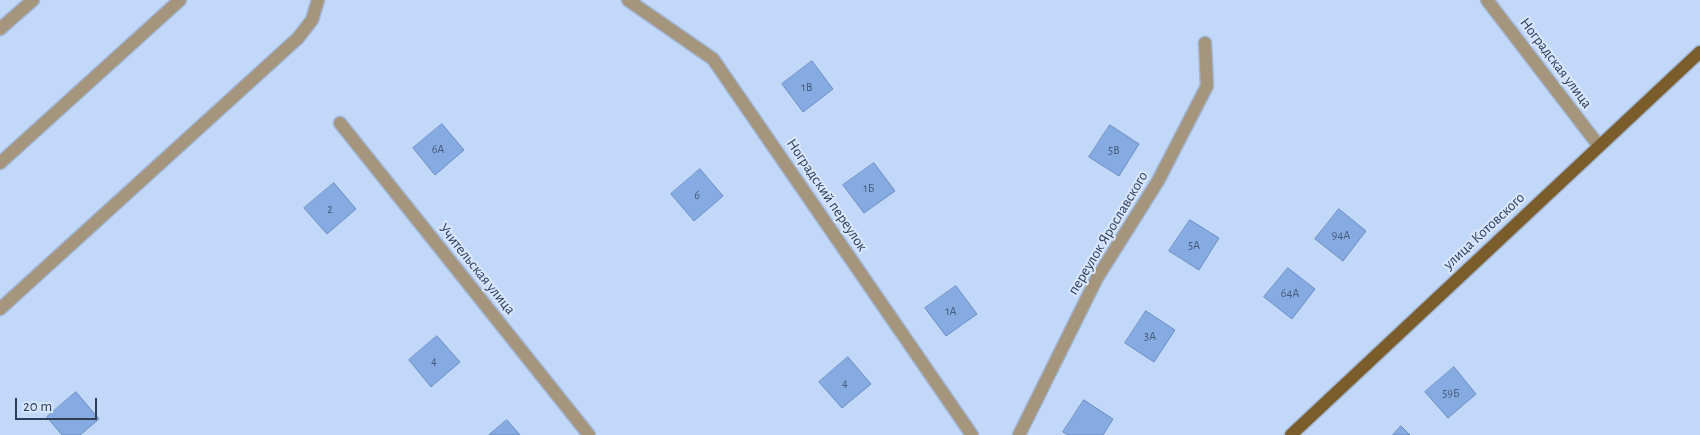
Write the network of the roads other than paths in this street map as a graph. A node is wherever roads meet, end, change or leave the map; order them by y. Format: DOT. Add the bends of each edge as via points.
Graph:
graph roads {
  1 [pos="33,0"];
  2 [pos="180,0"];
  3 [pos="318,0"];
  4 [pos="628,0"];
  5 [pos="1487,0"];
  6 [pos="0,29"];
  7 [pos="1205,43"];
  8 [pos="1700,52"];
  9 [pos="340,123"];
  10 [pos="1599,146"];
  11 [pos="0,163"];
  12 [pos="0,309"];
  13 [pos="589,435"];
  14 [pos="972,435"];
  15 [pos="1018,435"];
  16 [pos="1290,435"];
  1 -- 6 [label="street"];
  2 -- 11 [label="street"];
  3 -- 12 [label="street" via="312,20 298,38"];
  4 -- 14 [label="street, Ноградский переулок" via="714,59"];
  5 -- 10 [label="street, Ноградская улица"];
  7 -- 15 [label="street, переулок Ярославского" via="1207,86 1158,181 1097,278"];
  8 -- 10 [label="main road, улица Котовского"];
  9 -- 13 [label="street, Учительская улица"];
  10 -- 16 [label="main road, улица Котовского"];
}
